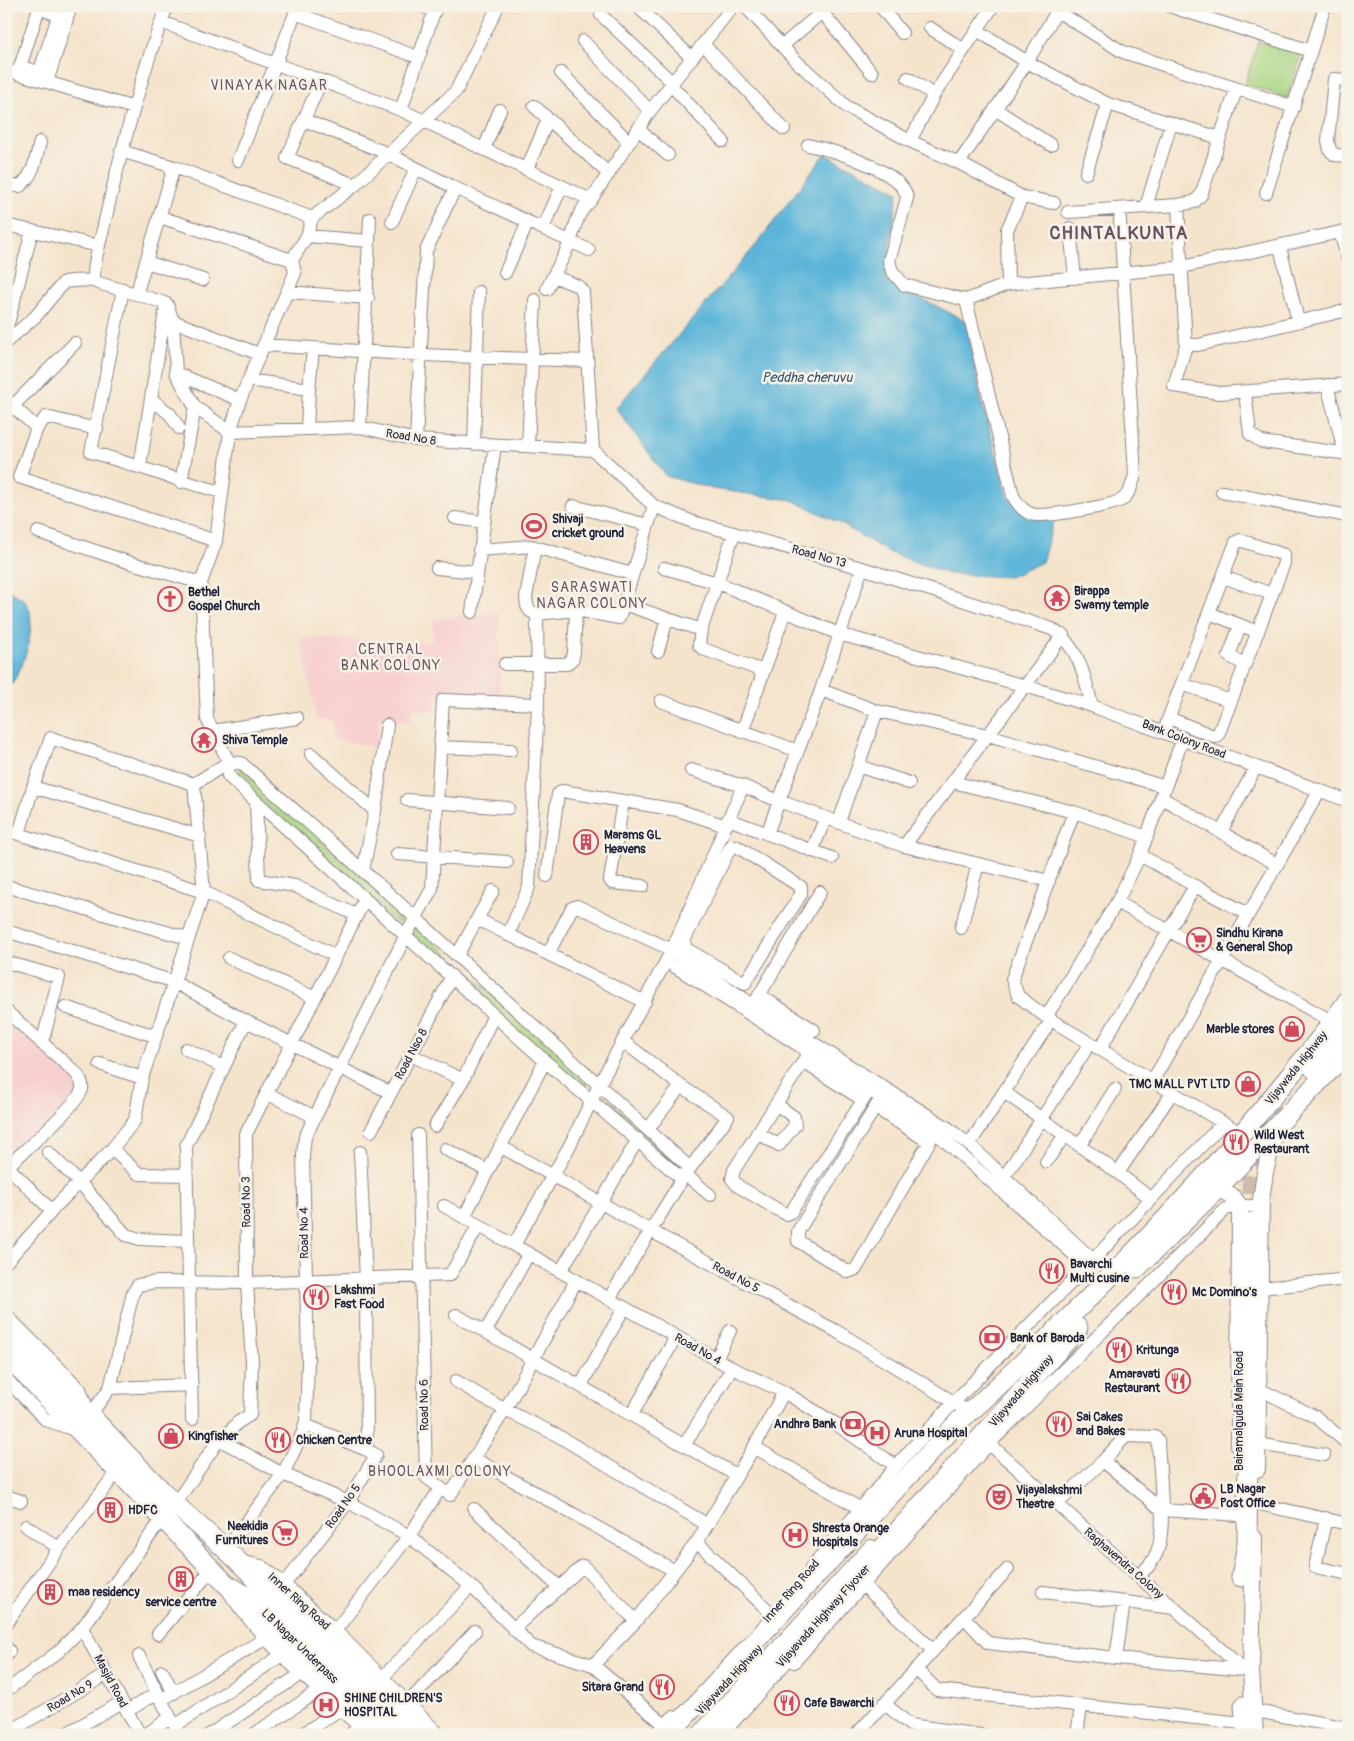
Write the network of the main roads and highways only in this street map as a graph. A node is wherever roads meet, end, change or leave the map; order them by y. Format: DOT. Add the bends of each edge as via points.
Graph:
graph roads {
  1 [pos="1348,1000"];
  2 [pos="1340,1025"];
  3 [pos="1345,1060"];
  4 [pos="1278,1117"];
  5 [pos="1218,1188"];
  6 [pos="1251,1222"];
  7 [pos="6,1330"];
  8 [pos="6,1355"];
  9 [pos="965,1409"];
  10 [pos="940,1420"];
  11 [pos="138,1465"];
  12 [pos="948,1474"];
  13 [pos="120,1475"];
  14 [pos="164,1506"];
  15 [pos="243,1564"];
  16 [pos="1241,1576"];
  17 [pos="226,1584"];
  18 [pos="1246,1722"];
  19 [pos="670,1731"];
  20 [pos="361,1732"];
  21 [pos="392,1735"];
  22 [pos="415,1735"];
  23 [pos="438,1735"];
  24 [pos="699,1735"];
  25 [pos="717,1735"];
  26 [pos="1256,1735"];
  1 -- 2 [label="highway, Vijaywada Highway"];
  2 -- 4 [label="highway"];
  2 -- 9 [label="highway, Vijaywada Highway" via="1116,1273"];
  3 -- 4 [label="highway, Vijaywada Highway"];
  4 -- 5 [label="highway, Vijaywada Highway"];
  4 -- 18 [label="main road" via="1261,1206 1258,1444 1251,1671"];
  5 -- 12 [label="highway, Vijaywada Highway" via="1063,1343 985,1440"];
  5 -- 16 [label="main road, Bairamalguda Main Road" via="1232,1196 1240,1206"];
  6 -- 16 [label="highway" via="1247,1544"];
  7 -- 11 [label="highway, Inner Ring Road"];
  8 -- 13 [label="highway, Inner Ring Road"];
  9 -- 10 [label="highway"];
  9 -- 19 [label="highway"];
  9 -- 19 [label="main road, Vijaywada Highway" via="975,1417"];
  11 -- 13 [label="highway"];
  11 -- 14 [label="highway, Inner Ring Road"];
  12 -- 24 [label="main road, Vijaywada Highway" via="914,1499"];
  12 -- 25 [label="highway, Vijayavada Highway Flyover"];
  13 -- 14 [label="highway, Inner Ring Road"];
  14 -- 15 [label="highway, Inner Ring Road"];
  14 -- 17 [label="highway, Inner Ring Road"];
  15 -- 22 [label="highway, LB Nagar Underpass"];
  15 -- 23 [label="main road, Inner Ring Road" via="261,1568 283,1586"];
  16 -- 18 [label="main road, Bairamalguda Main Road"];
  17 -- 20 [label="main road, Inner Ring Road" via="237,1602 268,1637 342,1708"];
  17 -- 21 [label="highway, LB Nagar Underpass" via="250,1598"];
  18 -- 26 [label="main road"];
}
